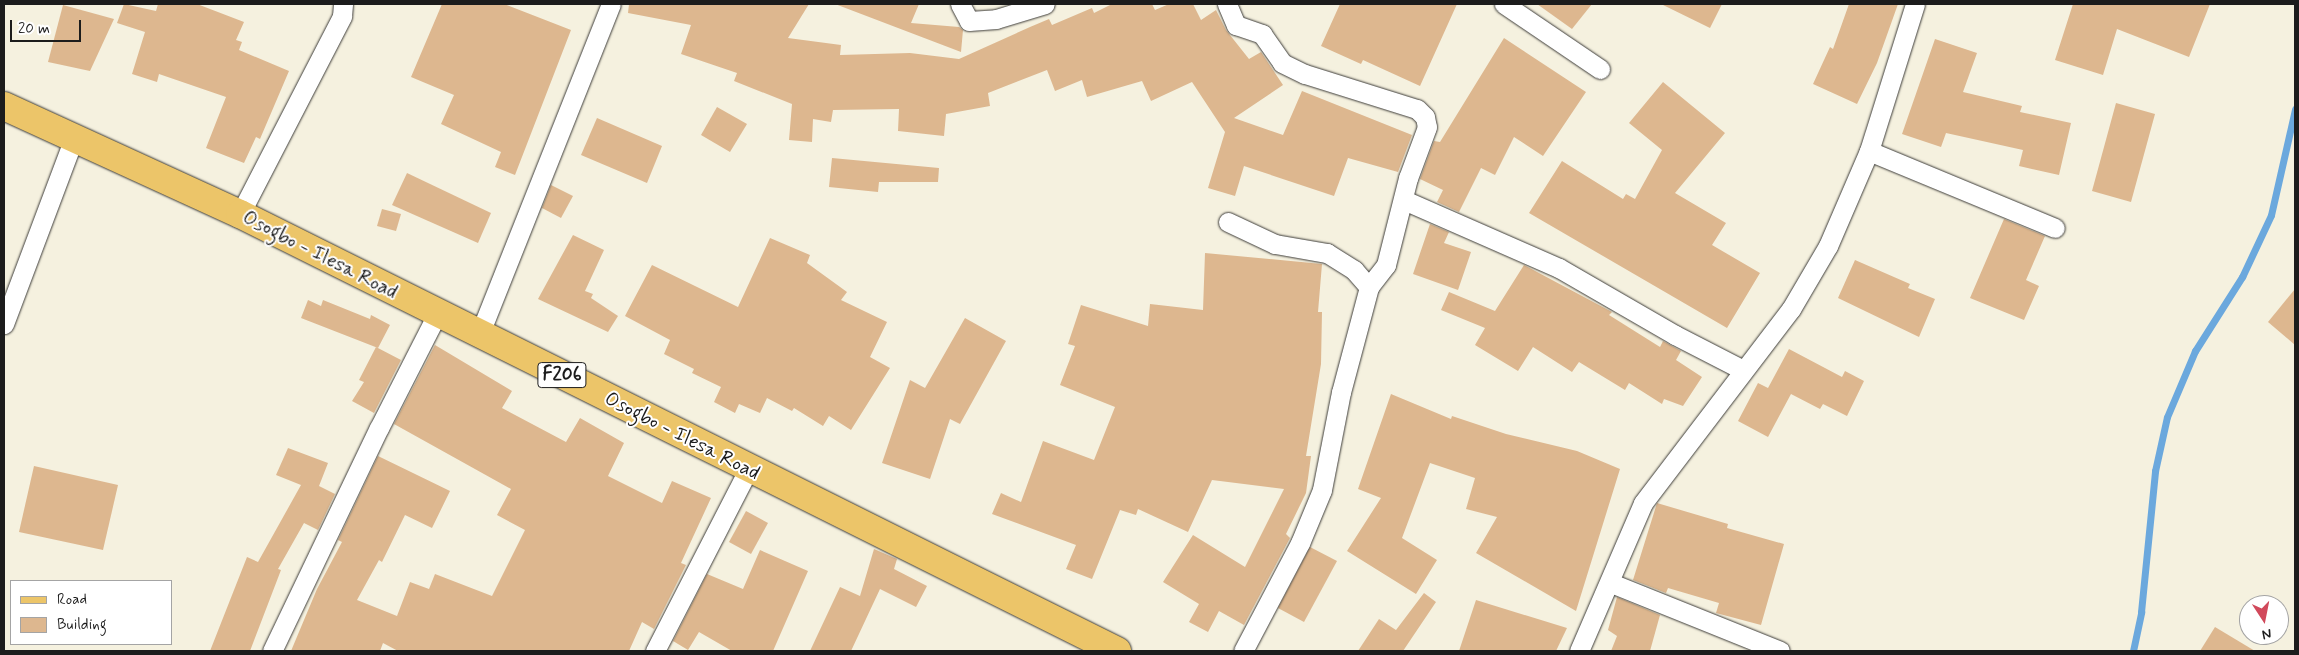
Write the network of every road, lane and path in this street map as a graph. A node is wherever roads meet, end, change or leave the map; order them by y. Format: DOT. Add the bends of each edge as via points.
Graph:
graph roads {
  1 [pos="343,4"];
  2 [pos="611,4"];
  3 [pos="960,4"];
  4 [pos="1044,4"];
  5 [pos="1227,4"];
  6 [pos="1504,4"];
  7 [pos="1915,4"];
  8 [pos="1600,69"];
  9 [pos="4,106"];
  10 [pos="74,138"];
  11 [pos="1869,151"];
  12 [pos="1404,200"];
  13 [pos="240,214"];
  14 [pos="1228,222"];
  15 [pos="2056,228"];
  16 [pos="1369,287"];
  17 [pos="437,314"];
  18 [pos="4,324"];
  19 [pos="480,333"];
  20 [pos="1743,370"];
  21 [pos="748,470"];
  22 [pos="1611,583"];
  23 [pos="272,651"];
  24 [pos="655,651"];
  25 [pos="1117,651"];
  26 [pos="1243,651"];
  27 [pos="1580,651"];
  28 [pos="1780,651"];
  1 -- 13 [label="street" via="342,16"];
  2 -- 19 [label="street"];
  3 -- 4 [label="street" via="969,21 996,19"];
  5 -- 12 [label="street" via="1236,25 1262,34 1282,63 1305,74 1417,109 1427,128 1408,178"];
  6 -- 8 [label="street"];
  7 -- 11 [label="street"];
  9 -- 10 [label="main road, Osogbo - Ilesa Road / F206"];
  10 -- 13 [label="main road, Osogbo - Ilesa Road / F206"];
  10 -- 18 [label="street"];
  11 -- 15 [label="street"];
  11 -- 20 [label="street" via="1828,246 1791,309"];
  12 -- 16 [label="street" via="1386,265"];
  12 -- 20 [label="street" via="1559,268"];
  13 -- 17 [label="main road, Osogbo - Ilesa Road / F206"];
  14 -- 16 [label="street" via="1275,244 1327,253 1354,270"];
  16 -- 26 [label="street" via="1341,392 1322,490 1300,543"];
  17 -- 19 [label="main road, Osogbo - Ilesa Road / F206"];
  17 -- 23 [label="street" via="378,428"];
  19 -- 21 [label="main road, Osogbo - Ilesa Road / F206"];
  20 -- 22 [label="street" via="1643,503"];
  21 -- 24 [label="street"];
  21 -- 25 [label="main road, Osogbo - Ilesa Road / F206"];
  22 -- 27 [label="street"];
  22 -- 28 [label="street"];
}
